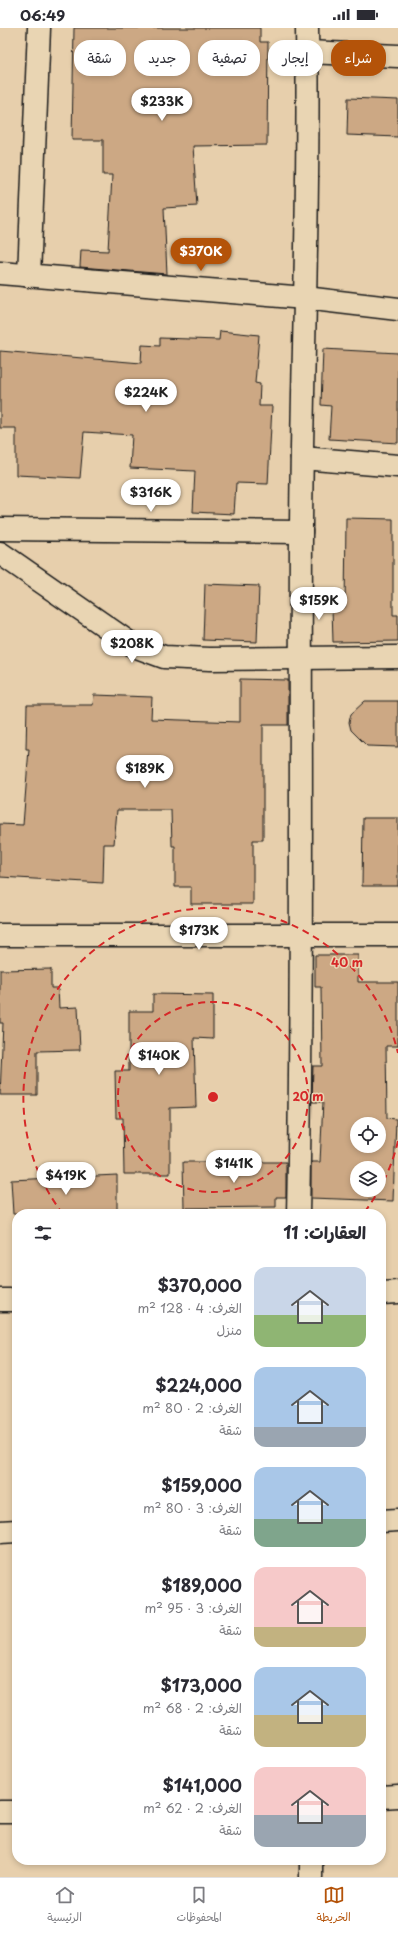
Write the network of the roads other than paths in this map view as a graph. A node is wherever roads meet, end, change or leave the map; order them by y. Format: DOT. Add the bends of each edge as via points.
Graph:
graph roads {
  1 [pos="39,28"];
  2 [pos="307,28"];
  3 [pos="307,40"];
  4 [pos="323,53"];
  5 [pos="398,56"];
  6 [pos="307,76"];
  7 [pos="0,274"];
  8 [pos="29,276"];
  9 [pos="305,298"];
  10 [pos="398,309"];
  11 [pos="302,458"];
  12 [pos="398,466"];
  13 [pos="0,529"];
  14 [pos="301,532"];
  15 [pos="0,553"];
  16 [pos="398,656"];
  17 [pos="302,657"];
  18 [pos="301,934"];
  19 [pos="0,935"];
  20 [pos="398,935"];
  21 [pos="298,1209"];
  22 [pos="398,1292"];
  23 [pos="386,1293"];
  24 [pos="0,1300"];
  25 [pos="12,1300"];
  26 [pos="398,1520"];
  27 [pos="386,1521"];
  28 [pos="12,1531"];
  29 [pos="0,1532"];
  30 [pos="398,1796"];
  31 [pos="386,1797"];
  32 [pos="0,1812"];
  33 [pos="12,1812"];
  34 [pos="311,1865"];
  35 [pos="311,1877"];
  1 -- 8 [label="street"];
  2 -- 3 [label="street"];
  4 -- 5 [label="street"];
  6 -- 9 [label="street"];
  7 -- 8 [label="street"];
  8 -- 9 [label="street"];
  9 -- 10 [label="street"];
  9 -- 11 [label="street"];
  11 -- 12 [label="street"];
  11 -- 14 [label="street"];
  13 -- 14 [label="street"];
  14 -- 17 [label="street"];
  15 -- 17 [label="street" via="134,646 164,657"];
  16 -- 17 [label="street"];
  17 -- 18 [label="street"];
  18 -- 19 [label="street"];
  18 -- 20 [label="street"];
  18 -- 21 [label="street"];
  22 -- 23 [label="street"];
  24 -- 25 [label="street"];
  26 -- 27 [label="street"];
  28 -- 29 [label="street"];
  30 -- 31 [label="street"];
  32 -- 33 [label="street"];
  34 -- 35 [label="street"];
}
